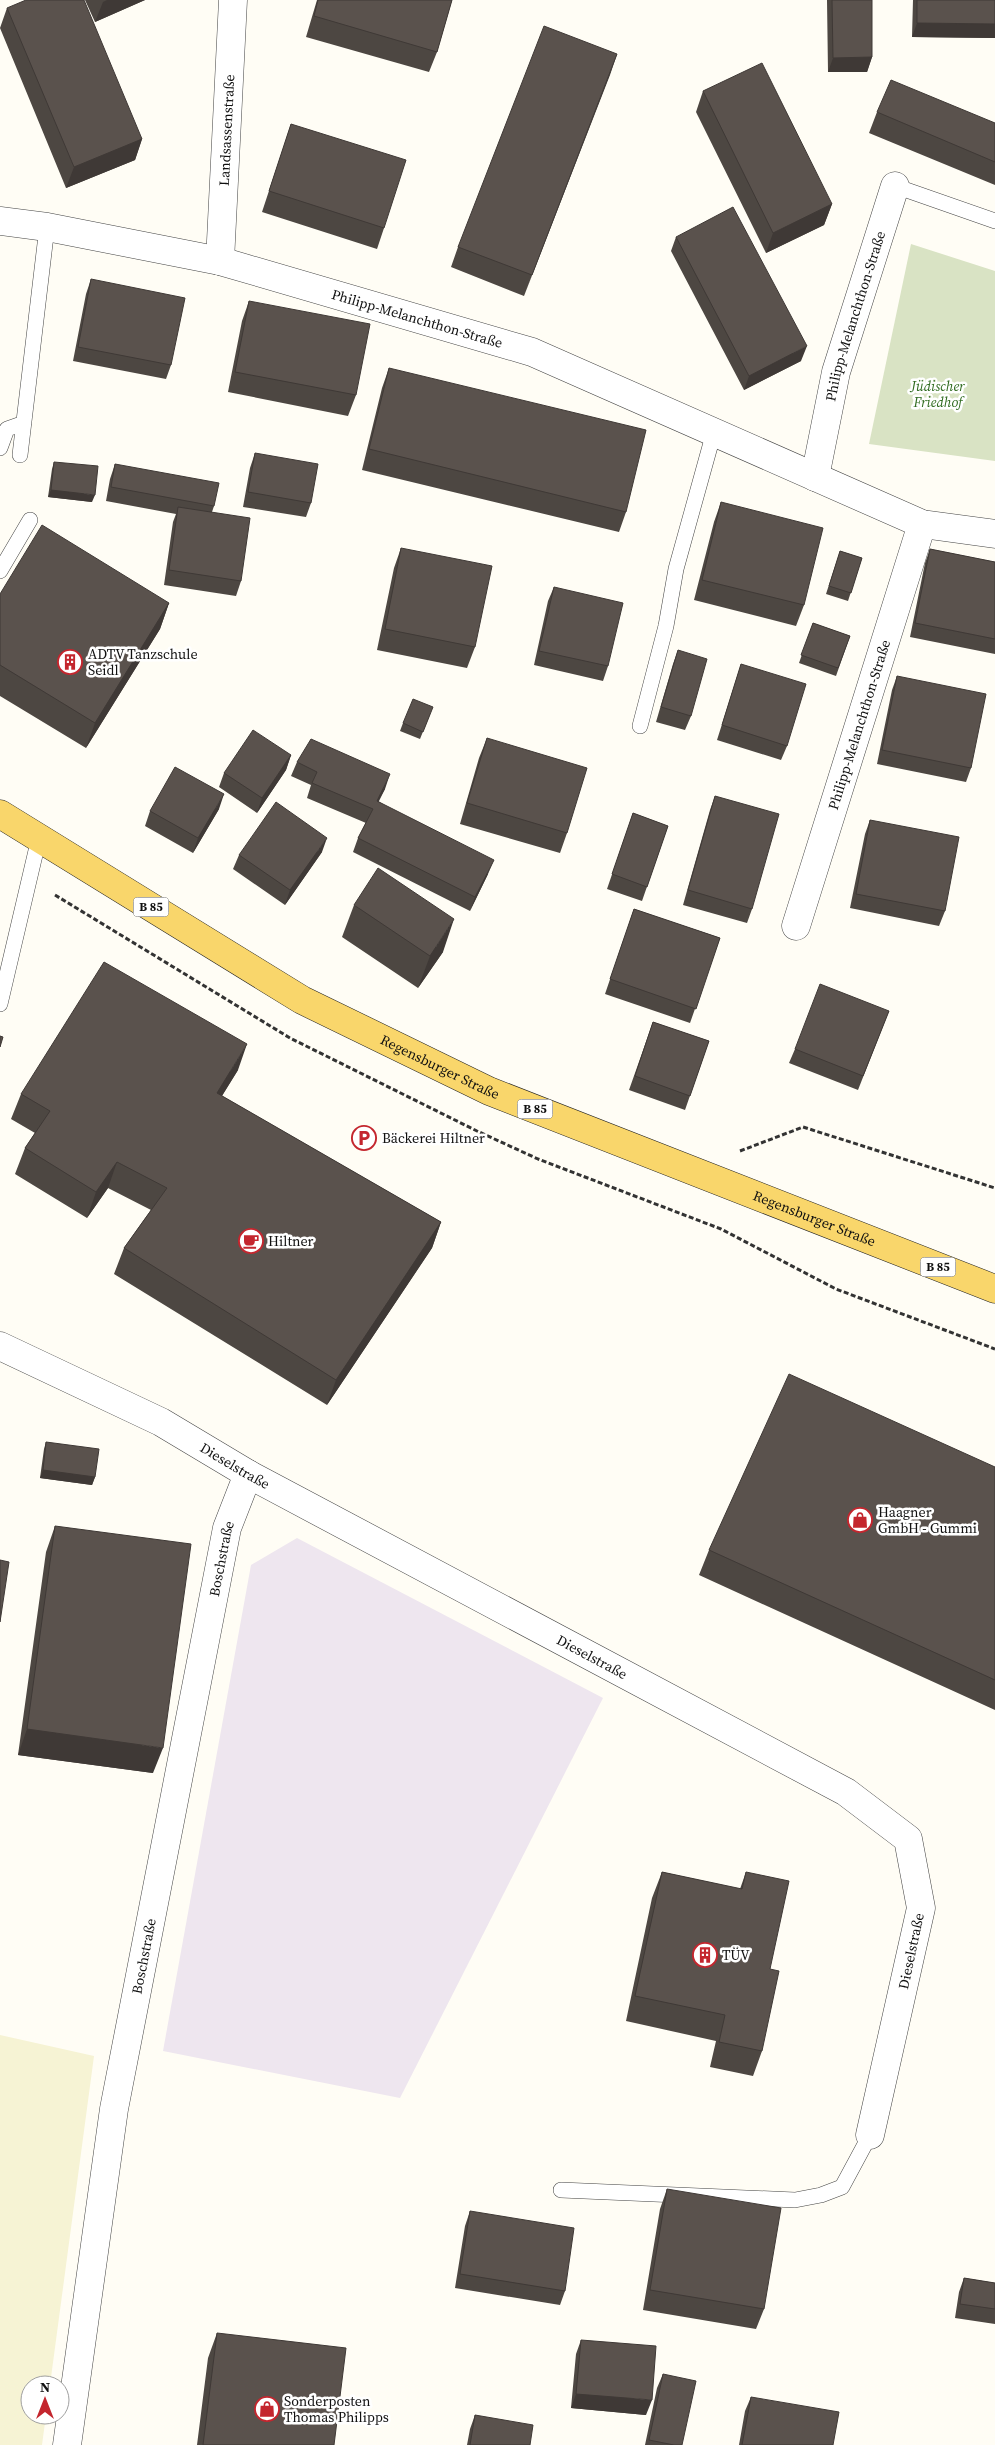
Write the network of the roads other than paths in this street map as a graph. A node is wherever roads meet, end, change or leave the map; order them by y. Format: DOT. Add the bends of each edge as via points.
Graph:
graph roads {
  1 [pos="233,0"];
  2 [pos="895,186"];
  3 [pos="995,221"];
  4 [pos="0,222"];
  5 [pos="48,227"];
  6 [pos="220,260"];
  7 [pos="24,423"];
  8 [pos="714,432"];
  9 [pos="0,448"];
  10 [pos="20,455"];
  11 [pos="815,477"];
  12 [pos="30,520"];
  13 [pos="922,524"];
  14 [pos="995,534"];
  15 [pos="0,571"];
  16 [pos="640,726"];
  17 [pos="0,814"];
  18 [pos="39,838"];
  19 [pos="796,926"];
  20 [pos="0,1004"];
  21 [pos="995,1289"];
  22 [pos="0,1346"];
  23 [pos="248,1474"];
  24 [pos="870,2135"];
  25 [pos="561,2190"];
  26 [pos="66,2445"];
  1 -- 6 [label="street, Landsassenstraße"];
  2 -- 3 [label="lane"];
  2 -- 11 [label="street, Philipp-Melanchthon-Straße" via="836,372"];
  4 -- 5 [label="street, Philipp-Melanchthon-Straße"];
  5 -- 6 [label="street, Philipp-Melanchthon-Straße"];
  5 -- 7 [label="lane"];
  6 -- 8 [label="street, Philipp-Melanchthon-Straße" via="532,352"];
  7 -- 9 [label="lane" via="7,429"];
  7 -- 10 [label="lane"];
  8 -- 11 [label="street, Philipp-Melanchthon-Straße"];
  8 -- 16 [label="lane" via="676,569 666,626"];
  11 -- 13 [label="street, Philipp-Melanchthon-Straße"];
  12 -- 15 [label="lane"];
  13 -- 14 [label="street, Philipp-Melanchthon-Straße"];
  13 -- 19 [label="street, Philipp-Melanchthon-Straße"];
  17 -- 18 [label="main road, Regensburger Straße / B 85"];
  18 -- 20 [label="lane"];
  18 -- 21 [label="main road, Regensburger Straße / B 85" via="302,1000 489,1091"];
  22 -- 23 [label="street, Dieselstraße" via="160,1422"];
  23 -- 24 [label="street, Dieselstraße" via="846,1792 908,1839 921,1908"];
  23 -- 26 [label="street, Boschstraße" via="227,1528 114,2109"];
  24 -- 25 [label="lane" via="842,2187 794,2200"];
}
